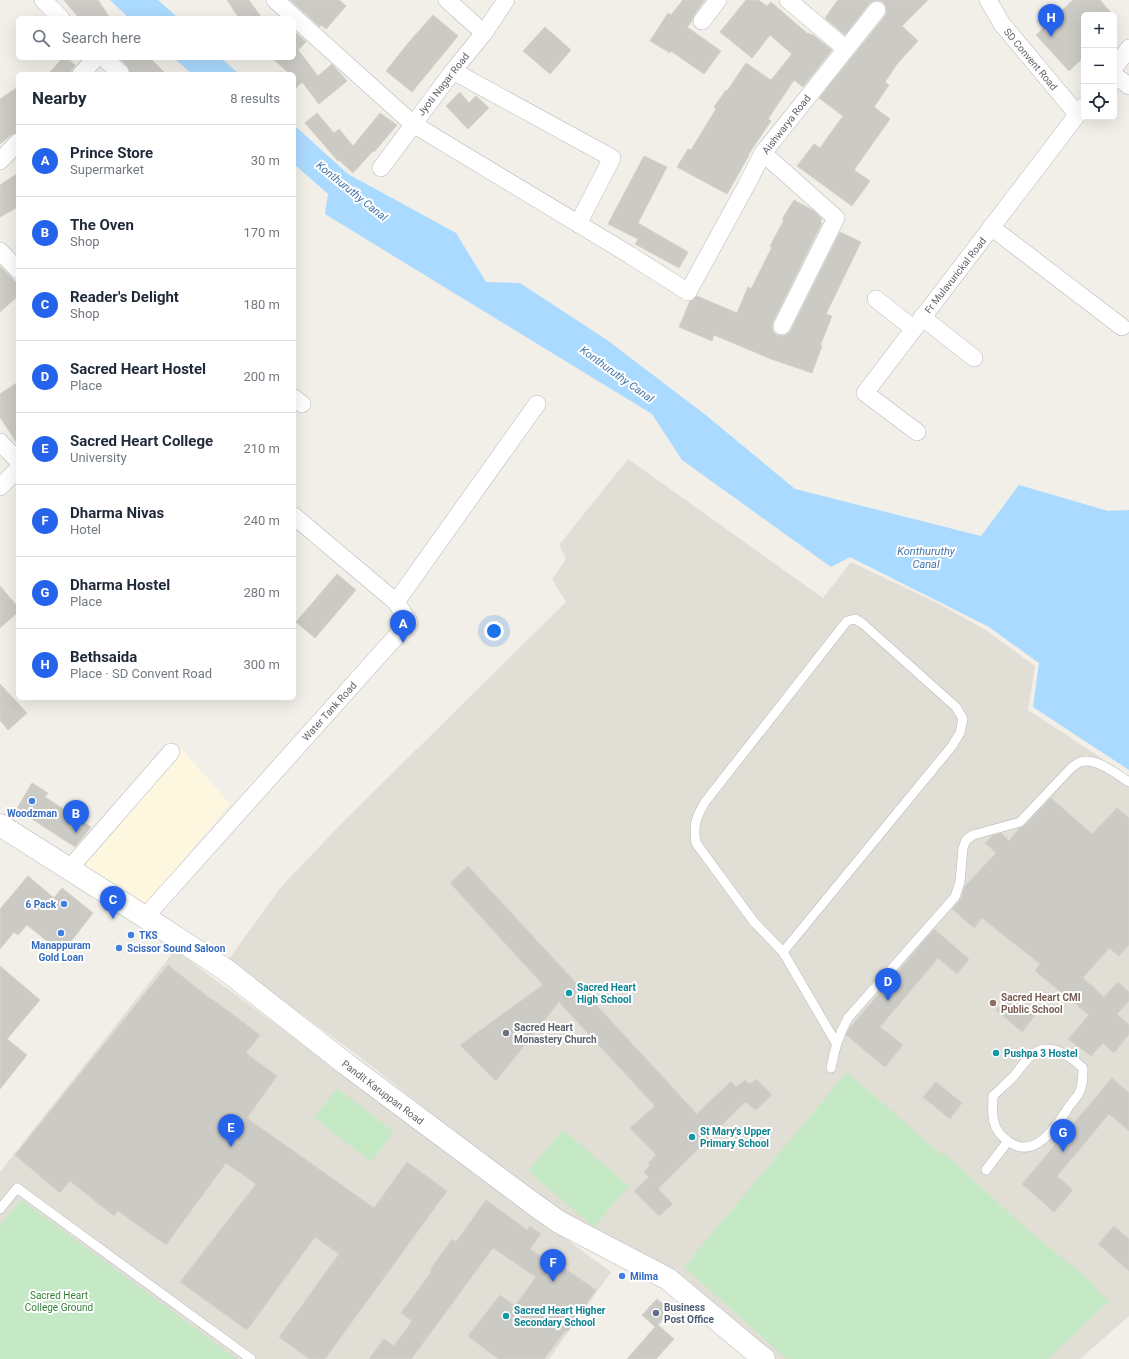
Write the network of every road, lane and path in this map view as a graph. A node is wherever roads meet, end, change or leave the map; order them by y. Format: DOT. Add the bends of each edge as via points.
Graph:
graph roads {
  1 [pos="43,0"];
  2 [pos="275,0"];
  3 [pos="447,0"];
  4 [pos="506,0"];
  5 [pos="718,0"];
  6 [pos="788,0"];
  7 [pos="988,0"];
  8 [pos="877,10"];
  9 [pos="59,16"];
  10 [pos="293,16"];
  11 [pos="296,19"];
  12 [pos="702,21"];
  13 [pos="484,33"];
  14 [pos="1129,48"];
  15 [pos="846,49"];
  16 [pos="94,60"];
  17 [pos="106,60"];
  18 [pos="1117,64"];
  19 [pos="453,71"];
  20 [pos="83,72"];
  21 [pos="119,72"];
  22 [pos="1117,77"];
  23 [pos="1129,86"];
  24 [pos="1081,110"];
  25 [pos="413,124"];
  26 [pos="16,144"];
  27 [pos="763,153"];
  28 [pos="0,161"];
  29 [pos="380,168"];
  30 [pos="578,224"];
  31 [pos="991,228"];
  32 [pos="0,251"];
  33 [pos="16,268"];
  34 [pos="876,299"];
  35 [pos="918,323"];
  36 [pos="782,326"];
  37 [pos="1122,327"];
  38 [pos="974,358"];
  39 [pos="537,404"];
  40 [pos="917,432"];
  41 [pos="0,442"];
  42 [pos="16,459"];
  43 [pos="16,470"];
  44 [pos="0,487"];
  45 [pos="296,518"];
  46 [pos="396,602"];
  47 [pos="171,752"];
  48 [pos="1129,782"];
  49 [pos="0,825"];
  50 [pos="69,868"];
  51 [pos="145,916"];
  52 [pos="783,952"];
  53 [pos="836,1043"];
  54 [pos="831,1068"];
  55 [pos="1008,1141"];
  56 [pos="986,1170"];
  57 [pos="0,1209"];
  58 [pos="251,1359"];
  59 [pos="764,1359"];
  1 -- 9 [label="street"];
  2 -- 10 [label="street"];
  3 -- 13 [label="street"];
  4 -- 13 [label="street, Jyoti Nagar Road"];
  5 -- 12 [label="street"];
  6 -- 15 [label="street"];
  7 -- 24 [label="street, SD Convent Road" via="1002,24"];
  8 -- 15 [label="street, Aishwarya Road"];
  11 -- 25 [label="street"];
  13 -- 19 [label="street, Jyoti Nagar Road"];
  14 -- 18 [label="street"];
  15 -- 27 [label="street, Aishwarya Road"];
  16 -- 20 [label="street"];
  17 -- 21 [label="street"];
  19 -- 25 [label="street, Jyoti Nagar Road"];
  19 -- 30 [label="street" via="612,158"];
  22 -- 23 [label="street"];
  24 -- 31 [label="street, Fr Mulavurickal Road"];
  25 -- 29 [label="street, Jyoti Nagar Road"];
  25 -- 30 [label="street"];
  26 -- 28 [label="street"];
  27 -- 30 [label="street, Aishwarya Road" via="688,292"];
  27 -- 36 [label="street" via="836,218"];
  31 -- 35 [label="street, Fr Mulavurickal Road"];
  31 -- 37 [label="street"];
  32 -- 33 [label="street"];
  34 -- 35 [label="street"];
  35 -- 38 [label="street"];
  35 -- 40 [label="street, Fr Mulavurickal Road" via="865,394"];
  39 -- 46 [label="street"];
  41 -- 42 [label="street"];
  43 -- 44 [label="street"];
  45 -- 46 [label="street, Water Tank Road"];
  46 -- 51 [label="street, Water Tank Road" via="409,622"];
  47 -- 50 [label="street"];
  48 -- 53 [label="lane" via="1093,762 1081,762 1072,767 1020,822 973,835 966,840 960,882 955,897 848,1018"];
  49 -- 50 [label="main road, Pandit Karuppan Road"];
  50 -- 51 [label="main road, Pandit Karuppan Road"];
  51 -- 59 [label="main road, Pandit Karuppan Road" via="226,970 386,1094 553,1218 668,1280"];
  52 -- 52 [label="lane" via="754,922 696,843 696,818 705,802 847,621 854,619 862,623 956,707 963,719 962,726 952,746"];
  52 -- 53 [label="lane"];
  53 -- 54 [label="lane"];
  55 -- 55 [label="lane" via="1000,1136 997,1130 992,1115 993,1096 1037,1052 1051,1049 1070,1056 1082,1068 1083,1081 1079,1093 1063,1117 1046,1137 1028,1148 1014,1146"];
  55 -- 56 [label="lane"];
  57 -- 58 [label="lane" via="17,1188"];
}
